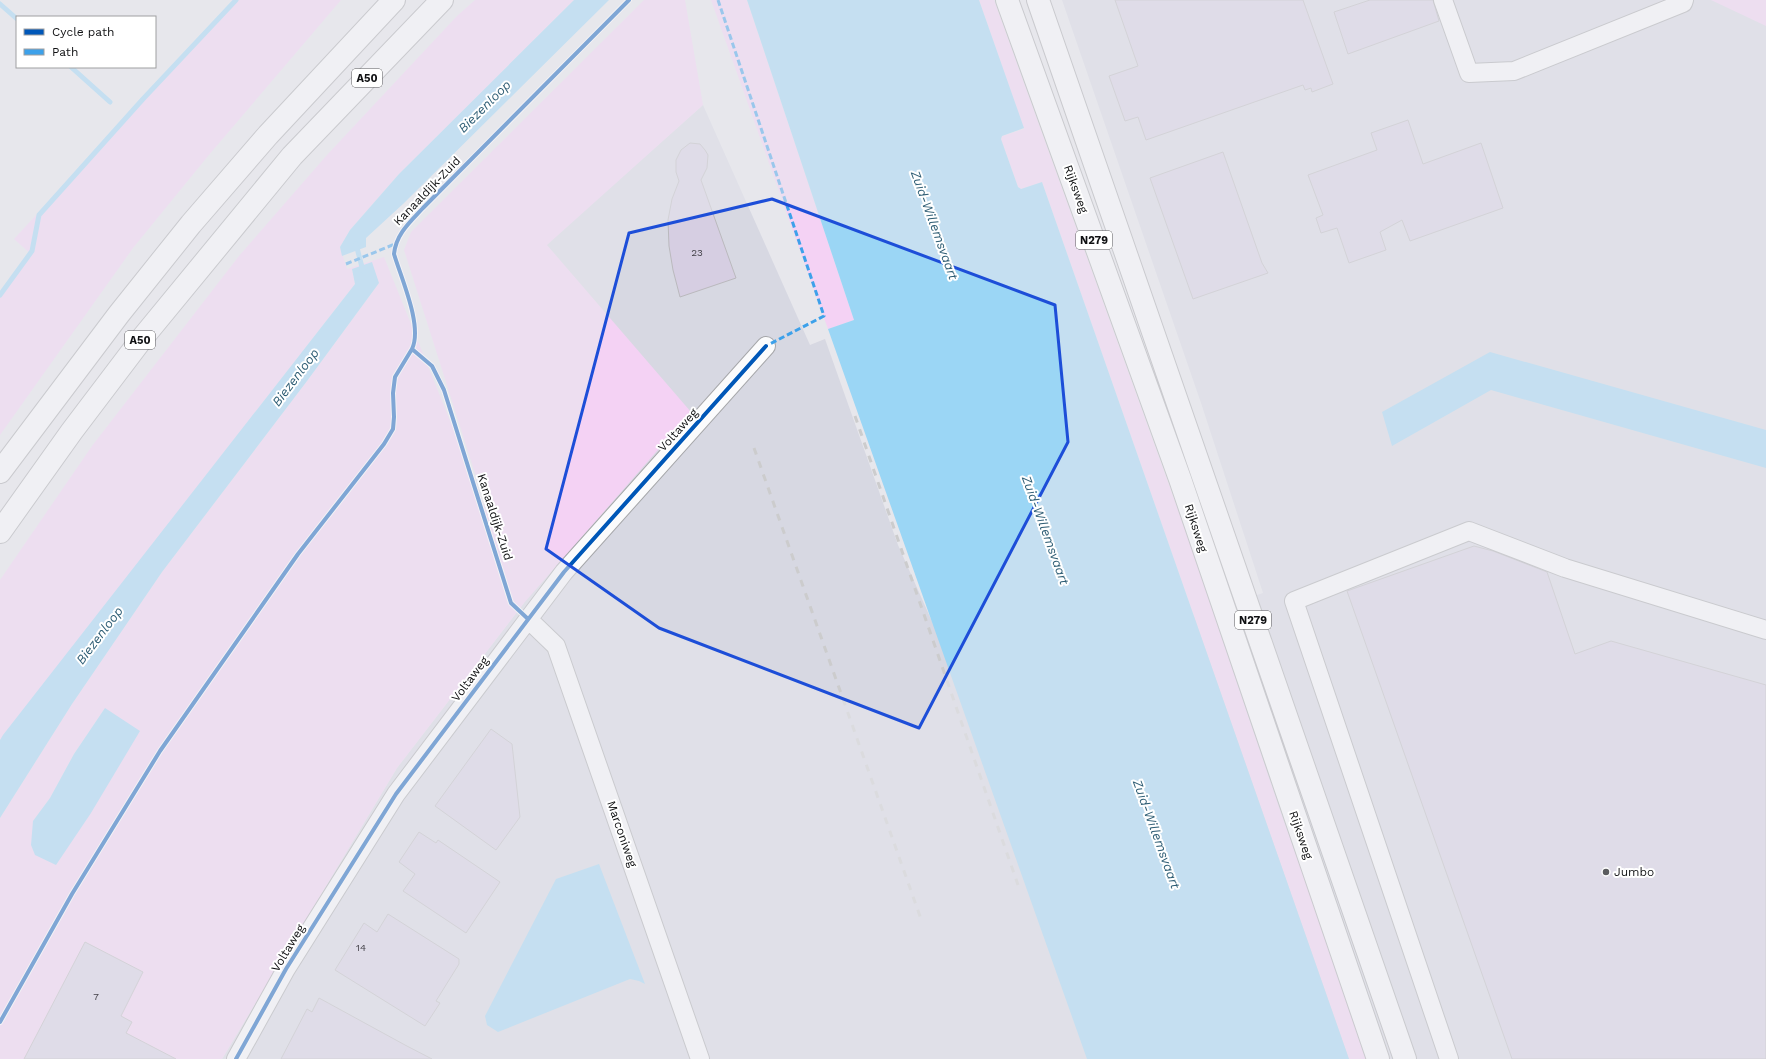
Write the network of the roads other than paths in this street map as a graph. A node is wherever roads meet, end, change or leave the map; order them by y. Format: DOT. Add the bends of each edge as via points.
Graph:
graph roads {
  1 [pos="394,0"];
  2 [pos="442,0"];
  3 [pos="1007,0"];
  4 [pos="1038,0"];
  5 [pos="1443,0"];
  6 [pos="1684,0"];
  7 [pos="766,346"];
  8 [pos="0,472"];
  9 [pos="0,532"];
  10 [pos="528,619"];
  11 [pos="1766,630"];
  12 [pos="236,1059"];
  13 [pos="700,1059"];
  14 [pos="1378,1059"];
  15 [pos="1406,1059"];
  16 [pos="1449,1059"];
  1 -- 8 [label="main road, A50" via="268,135 191,224 109,327"];
  2 -- 9 [label="main road, A50" via="292,156 144,336"];
  3 -- 14 [label="main road, Rijksweg / N279" via="1180,479"];
  4 -- 15 [label="main road, Rijksweg / N279"];
  5 -- 6 [label="street" via="1469,73 1514,71 1683,3"];
  7 -- 10 [label="street, Voltaweg" via="564,572"];
  10 -- 12 [label="street, Voltaweg" via="396,794 286,969"];
  10 -- 13 [label="street, Marconiweg" via="556,646"];
  11 -- 16 [label="street" via="1565,568 1469,531 1294,601"];
}
